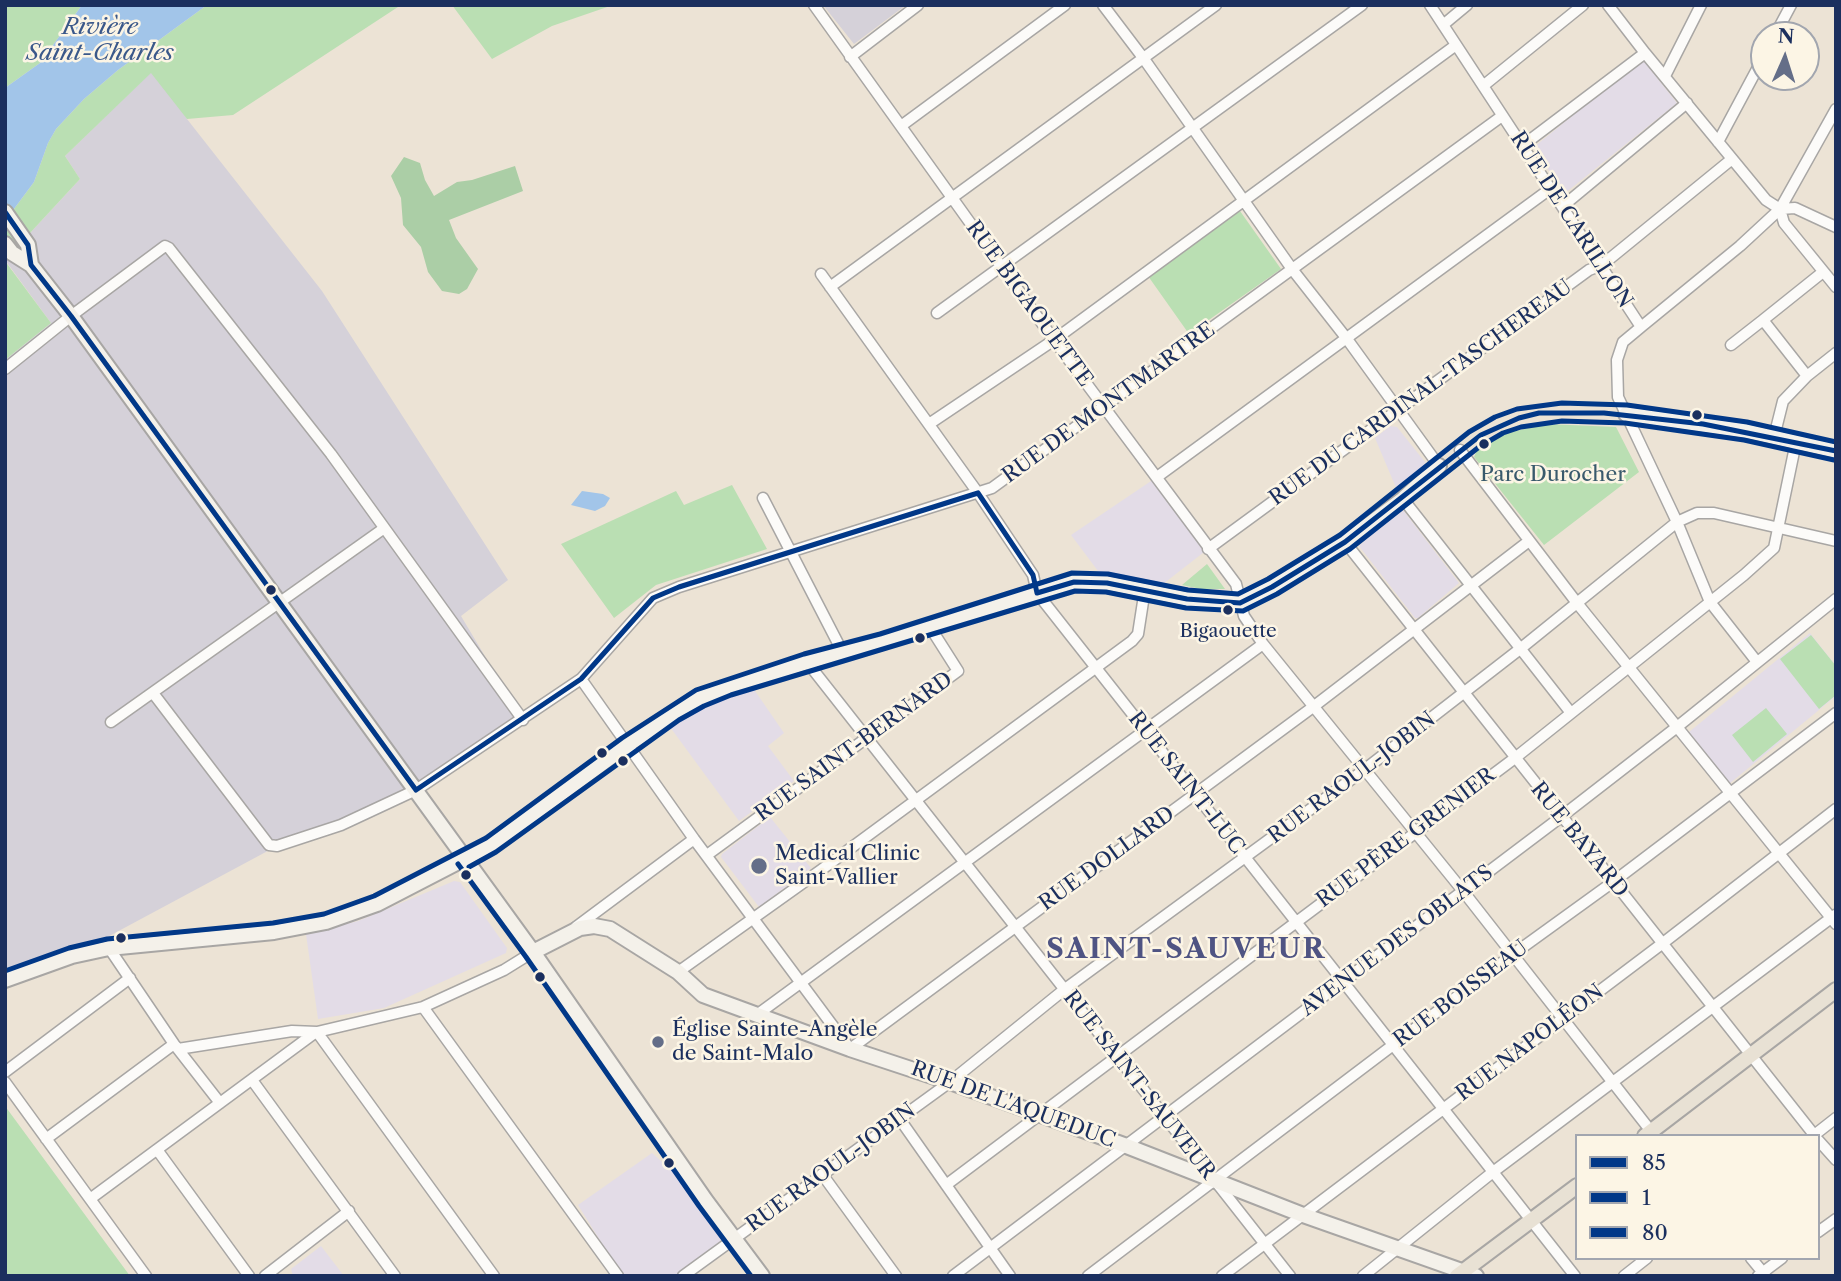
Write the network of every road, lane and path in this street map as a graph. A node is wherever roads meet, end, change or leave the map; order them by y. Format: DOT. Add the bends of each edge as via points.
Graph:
graph roads {
  1 [pos="814,5"];
  2 [pos="918,5"];
  3 [pos="1065,5"];
  4 [pos="1103,5"];
  5 [pos="1216,5"];
  6 [pos="1362,5"];
  7 [pos="1430,5"];
  8 [pos="1467,5"];
  9 [pos="1583,5"];
  10 [pos="1608,5"];
  11 [pos="1701,5"];
  12 [pos="1791,5"];
  13 [pos="1782,21"];
  14 [pos="1443,25"];
  15 [pos="1455,45"];
  16 [pos="1644,53"];
  17 [pos="850,57"];
  18 [pos="1144,59"];
  19 [pos="1665,76"];
  20 [pos="1750,82"];
  21 [pos="1483,86"];
  22 [pos="1687,103"];
  23 [pos="1836,109"];
  24 [pos="1502,116"];
  25 [pos="901,126"];
  26 [pos="1193,129"];
  27 [pos="1718,142"];
  28 [pos="1522,146"];
  29 [pos="1732,159"];
  30 [pos="1550,189"];
  31 [pos="953,198"];
  32 [pos="1243,201"];
  33 [pos="1563,206"];
  34 [pos="1780,209"];
  35 [pos="5,212"];
  36 [pos="1836,227"];
  37 [pos="8,248"];
  38 [pos="31,265"];
  39 [pos="1000,265"];
  40 [pos="1602,265"];
  41 [pos="1292,269"];
  42 [pos="1824,272"];
  43 [pos="821,274"];
  44 [pos="830,287"];
  45 [pos="1836,287"];
  46 [pos="937,313"];
  47 [pos="71,316"];
  48 [pos="1763,320"];
  49 [pos="1641,327"];
  50 [pos="1347,339"];
  51 [pos="1054,340"];
  52 [pos="1731,345"];
  53 [pos="1836,353"];
  54 [pos="5,369"];
  55 [pos="1807,376"];
  56 [pos="1104,408"];
  57 [pos="1398,409"];
  58 [pos="1626,414"];
  59 [pos="929,424"];
  60 [pos="1774,437"];
  61 [pos="1796,442"];
  62 [pos="1460,450"];
  63 [pos="1836,451"];
  64 [pos="1439,466"];
  65 [pos="1157,477"];
  66 [pos="978,493"];
  67 [pos="763,498"];
  68 [pos="1403,499"];
  69 [pos="1677,522"];
  70 [pos="1777,527"];
  71 [pos="383,529"];
  72 [pos="1529,541"];
  73 [pos="1836,541"];
  74 [pos="1345,542"];
  75 [pos="1208,548"];
  76 [pos="791,553"];
  77 [pos="1472,585"];
  78 [pos="1145,589"];
  79 [pos="1037,593"];
  80 [pos="1836,598"];
  81 [pos="1710,602"];
  82 [pos="280,603"];
  83 [pos="1240,603"];
  84 [pos="1577,603"];
  85 [pos="930,627"];
  86 [pos="1414,631"];
  87 [pos="1263,644"];
  88 [pos="1520,649"];
  89 [pos="843,653"];
  90 [pos="807,662"];
  91 [pos="1757,662"];
  92 [pos="1628,666"];
  93 [pos="1096,669"];
  94 [pos="581,678"];
  95 [pos="153,693"];
  96 [pos="1464,693"];
  97 [pos="1313,707"];
  98 [pos="1570,713"];
  99 [pos="1836,713"];
  100 [pos="523,720"];
  101 [pos="111,722"];
  102 [pos="1677,727"];
  103 [pos="1146,729"];
  104 [pos="866,738"];
  105 [pos="627,745"];
  106 [pos="1514,758"];
  107 [pos="1364,770"];
  108 [pos="416,790"];
  109 [pos="1196,793"];
  110 [pos="1731,794"];
  111 [pos="915,801"];
  112 [pos="1836,809"];
  113 [pos="1561,817"];
  114 [pos="1414,832"];
  115 [pos="694,839"];
  116 [pos="1779,854"];
  117 [pos="707,855"];
  118 [pos="1245,858"];
  119 [pos="465,859"];
  120 [pos="965,864"];
  121 [pos="1613,883"];
  122 [pos="1463,891"];
  123 [pos="752,918"];
  124 [pos="1834,919"];
  125 [pos="1296,920"];
  126 [pos="1015,926"];
  127 [pos="563,937"];
  128 [pos="1663,943"];
  129 [pos="109,948"];
  130 [pos="533,952"];
  131 [pos="1512,955"];
  132 [pos="678,972"];
  133 [pos="130,978"];
  134 [pos="5,981"];
  135 [pos="1343,982"];
  136 [pos="800,984"];
  137 [pos="1065,989"];
  138 [pos="1836,990"];
  139 [pos="423,1007"];
  140 [pos="1713,1008"];
  141 [pos="758,1014"];
  142 [pos="1563,1018"];
  143 [pos="317,1032"];
  144 [pos="1394,1045"];
  145 [pos="176,1046"];
  146 [pos="850,1049"];
  147 [pos="1752,1055"];
  148 [pos="1116,1056"];
  149 [pos="5,1072"];
  150 [pos="252,1080"];
  151 [pos="5,1082"];
  152 [pos="950,1082"];
  153 [pos="1614,1083"];
  154 [pos="220,1103"];
  155 [pos="1444,1109"];
  156 [pos="1040,1115"];
  157 [pos="1163,1115"];
  158 [pos="899,1118"];
  159 [pos="1836,1118"];
  160 [pos="1650,1134"];
  161 [pos="1813,1134"];
  162 [pos="1815,1134"];
  163 [pos="46,1139"];
  164 [pos="1820,1142"];
  165 [pos="1124,1145"];
  166 [pos="158,1151"];
  167 [pos="1836,1160"];
  168 [pos="1493,1172"];
  169 [pos="822,1174"];
  170 [pos="1214,1180"];
  171 [pos="946,1185"];
  172 [pos="1575,1187"];
  173 [pos="90,1199"];
  174 [pos="349,1211"];
  175 [pos="1303,1215"];
  176 [pos="1836,1219"];
  177 [pos="1530,1221"];
  178 [pos="1820,1231"];
  179 [pos="734,1238"];
  180 [pos="1264,1244"];
  181 [pos="990,1248"];
  182 [pos="1399,1248"];
  183 [pos="1644,1260"];
  184 [pos="1752,1260"];
  185 [pos="1780,1260"];
  186 [pos="272,1274"];
  187 [pos="1465,1274"];
  188 [pos="1762,1275"];
  189 [pos="146,1276"];
  190 [pos="250,1276"];
  191 [pos="396,1276"];
  192 [pos="494,1276"];
  193 [pos="618,1276"];
  194 [pos="683,1276"];
  195 [pos="762,1276"];
  196 [pos="896,1276"];
  197 [pos="953,1276"];
  198 [pos="1010,1276"];
  199 [pos="1088,1276"];
  200 [pos="1222,1276"];
  201 [pos="1290,1276"];
  202 [pos="1363,1276"];
  203 [pos="1575,1276"];
  204 [pos="1624,1276"];
  1 -- 17 [label="street, RUE BIGAOUETTE"];
  2 -- 17 [label="street"];
  3 -- 25 [label="street"];
  4 -- 18 [label="street"];
  5 -- 18 [label="street"];
  6 -- 26 [label="street"];
  7 -- 14 [label="street, RUE DE CARILLON"];
  8 -- 14 [label="street"];
  9 -- 21 [label="street"];
  10 -- 16 [label="street"];
  11 -- 19 [label="street"];
  12 -- 13 [label="street"];
  14 -- 15 [label="street, RUE DE CARILLON"];
  15 -- 21 [label="street, RUE DE CARILLON"];
  15 -- 32 [label="street"];
  16 -- 19 [label="street"];
  16 -- 28 [label="street"];
  17 -- 25 [label="street, RUE BIGAOUETTE"];
  18 -- 26 [label="street"];
  18 -- 31 [label="street"];
  19 -- 22 [label="street"];
  20 -- 27 [label="street"];
  21 -- 24 [label="street, RUE DE CARILLON"];
  22 -- 27 [label="street"];
  22 -- 33 [label="street"];
  23 -- 34 [label="street"];
  24 -- 28 [label="street, RUE DE CARILLON"];
  24 -- 41 [label="street, RUE DE MONTMARTRE"];
  25 -- 31 [label="street, RUE BIGAOUETTE"];
  26 -- 32 [label="street"];
  26 -- 39 [label="street"];
  27 -- 29 [label="street"];
  28 -- 30 [label="street, RUE DE CARILLON"];
  29 -- 34 [label="street" via="1766,200"];
  29 -- 40 [label="street, RUE DU CARDINAL-TASCHEREAU"];
  30 -- 33 [label="street, RUE DE CARILLON"];
  30 -- 50 [label="street"];
  31 -- 39 [label="street, RUE BIGAOUETTE"];
  31 -- 44 [label="street"];
  32 -- 41 [label="street"];
  32 -- 51 [label="street"];
  33 -- 40 [label="street, RUE DE CARILLON"];
  34 -- 36 [label="street" via="1795,208"];
  34 -- 42 [label="street" via="1784,223"];
  34 -- 49 [label="street"];
  35 -- 38 [label="street" via="24,239"];
  37 -- 38 [label="street"];
  38 -- 47 [label="street"];
  39 -- 46 [label="street"];
  39 -- 51 [label="street, RUE BIGAOUETTE"];
  40 -- 49 [label="street, RUE DE CARILLON"];
  40 -- 57 [label="street, RUE DU CARDINAL-TASCHEREAU"];
  41 -- 50 [label="street"];
  41 -- 56 [label="street, RUE DE MONTMARTRE"];
  42 -- 45 [label="street"];
  42 -- 48 [label="street"];
  43 -- 44 [label="street, RUE SAINT-LUC"];
  44 -- 59 [label="street, RUE SAINT-LUC"];
  47 -- 54 [label="street"];
  47 -- 71 [label="street" via="165,246 328,451"];
  47 -- 82 [label="street"];
  48 -- 52 [label="street"];
  48 -- 55 [label="street"];
  49 -- 58 [label="street, RUE DE CARILLON" via="1623,342 1617,360 1618,397"];
  50 -- 57 [label="street"];
  50 -- 65 [label="street"];
  51 -- 56 [label="street, RUE BIGAOUETTE"];
  51 -- 59 [label="street"];
  53 -- 55 [label="street"];
  55 -- 60 [label="street" via="1783,401"];
  56 -- 65 [label="street, RUE BIGAOUETTE"];
  56 -- 66 [label="street, RUE DE MONTMARTRE" via="992,488"];
  57 -- 64 [label="street"];
  57 -- 75 [label="street, RUE DU CARDINAL-TASCHEREAU"];
  58 -- 60 [label="street"];
  58 -- 69 [label="street, RUE DE CARILLON"];
  59 -- 66 [label="street, RUE SAINT-LUC"];
  60 -- 61 [label="street"];
  61 -- 63 [label="street"];
  61 -- 70 [label="street, RUE PÈRE GRENIER"];
  62 -- 72 [label="street"];
  64 -- 68 [label="street"];
  65 -- 75 [label="street, RUE BIGAOUETTE"];
  66 -- 76 [label="street, RUE DE MONTMARTRE"];
  66 -- 79 [label="street, RUE SAINT-LUC" via="1033,575"];
  67 -- 76 [label="street"];
  68 -- 74 [label="street"];
  68 -- 77 [label="street"];
  69 -- 70 [label="street" via="1705,512"];
  69 -- 81 [label="street, RUE DE CARILLON"];
  69 -- 84 [label="street, RUE RAOUL-JOBIN"];
  70 -- 73 [label="street"];
  70 -- 81 [label="street, RUE PÈRE GRENIER" via="1774,548"];
  71 -- 82 [label="street"];
  71 -- 100 [label="street"];
  72 -- 77 [label="street, RUE DOLLARD"];
  72 -- 84 [label="street"];
  74 -- 83 [label="street"];
  74 -- 86 [label="street, RUE BAYARD"];
  75 -- 83 [label="street, RUE BIGAOUETTE" via="1236,584"];
  76 -- 89 [label="street"];
  76 -- 94 [label="street, RUE DE MONTMARTRE" via="653,598"];
  77 -- 86 [label="street, RUE DOLLARD"];
  77 -- 88 [label="street"];
  78 -- 79 [label="street" via="1074,582"];
  78 -- 83 [label="street" via="1187,599"];
  78 -- 93 [label="street" via="1138,634"];
  79 -- 85 [label="street"];
  79 -- 93 [label="street, RUE SAINT-LUC"];
  80 -- 91 [label="street, AVENUE DES OBLATS"];
  81 -- 91 [label="street, RUE DE CARILLON"];
  81 -- 92 [label="street, RUE PÈRE GRENIER"];
  82 -- 95 [label="street"];
  82 -- 108 [label="street"];
  83 -- 87 [label="street, RUE BIGAOUETTE"];
  84 -- 88 [label="street, RUE RAOUL-JOBIN"];
  84 -- 92 [label="street"];
  85 -- 89 [label="street"];
  85 -- 104 [label="street, RUE SAINT-BERNARD" via="958,671"];
  86 -- 96 [label="street, RUE BAYARD"];
  86 -- 97 [label="street, RUE DOLLARD"];
  87 -- 97 [label="street, RUE BIGAOUETTE"];
  87 -- 103 [label="street"];
  88 -- 96 [label="street, RUE RAOUL-JOBIN"];
  88 -- 98 [label="street"];
  89 -- 90 [label="street"];
  90 -- 104 [label="street, RUE SAINT-SAUVEUR"];
  90 -- 105 [label="street" via="700,698"];
  91 -- 102 [label="street, AVENUE DES OBLATS"];
  92 -- 98 [label="street, RUE PÈRE GRENIER"];
  92 -- 102 [label="street"];
  93 -- 103 [label="street, RUE SAINT-LUC"];
  93 -- 111 [label="street"];
  94 -- 100 [label="street, RUE DE MONTMARTRE"];
  94 -- 105 [label="street"];
  95 -- 101 [label="street"];
  95 -- 108 [label="street, RUE DE MONTMARTRE" via="269,845 341,825"];
  96 -- 106 [label="street, RUE BAYARD"];
  96 -- 107 [label="street, RUE RAOUL-JOBIN"];
  97 -- 107 [label="street, RUE BIGAOUETTE"];
  97 -- 109 [label="street, RUE DOLLARD"];
  98 -- 106 [label="street, RUE PÈRE GRENIER"];
  99 -- 110 [label="street, RUE BOISSEAU"];
  100 -- 108 [label="street, RUE DE MONTMARTRE"];
  102 -- 110 [label="street"];
  102 -- 113 [label="street, AVENUE DES OBLATS"];
  103 -- 109 [label="street, RUE SAINT-LUC"];
  103 -- 120 [label="street"];
  104 -- 111 [label="street, RUE SAINT-SAUVEUR"];
  104 -- 117 [label="street, RUE SAINT-BERNARD"];
  105 -- 115 [label="street"];
  105 -- 119 [label="street" via="491,845"];
  106 -- 113 [label="street, RUE BAYARD"];
  106 -- 114 [label="street, RUE PÈRE GRENIER"];
  107 -- 114 [label="street, RUE BIGAOUETTE"];
  107 -- 118 [label="street, RUE RAOUL-JOBIN"];
  108 -- 119 [label="street"];
  109 -- 118 [label="street, RUE SAINT-LUC"];
  109 -- 126 [label="street, RUE DOLLARD"];
  110 -- 116 [label="street"];
  110 -- 121 [label="street, RUE BOISSEAU"];
  111 -- 120 [label="street, RUE SAINT-SAUVEUR"];
  111 -- 123 [label="street"];
  112 -- 116 [label="street, RUE NAPOLÉON"];
  113 -- 121 [label="street, RUE BAYARD"];
  113 -- 122 [label="street, AVENUE DES OBLATS"];
  114 -- 122 [label="street, RUE BIGAOUETTE"];
  114 -- 125 [label="street, RUE PÈRE GRENIER"];
  115 -- 117 [label="street"];
  115 -- 127 [label="street"];
  116 -- 124 [label="street"];
  116 -- 128 [label="street, RUE NAPOLÉON"];
  117 -- 123 [label="street"];
  118 -- 125 [label="street, RUE SAINT-LUC"];
  118 -- 137 [label="street, RUE RAOUL-JOBIN"];
  119 -- 129 [label="street" via="377,904 326,922 232,938"];
  119 -- 130 [label="street"];
  120 -- 126 [label="street, RUE SAINT-SAUVEUR"];
  120 -- 136 [label="street"];
  121 -- 128 [label="street, RUE BAYARD"];
  121 -- 131 [label="street, RUE BOISSEAU"];
  122 -- 131 [label="street, RUE BIGAOUETTE"];
  122 -- 135 [label="street, AVENUE DES OBLATS"];
  123 -- 132 [label="street"];
  123 -- 136 [label="street"];
  124 -- 140 [label="street"];
  125 -- 135 [label="street, RUE SAINT-LUC"];
  125 -- 148 [label="street, RUE PÈRE GRENIER"];
  126 -- 137 [label="street, RUE SAINT-SAUVEUR"];
  126 -- 146 [label="street, RUE DOLLARD"];
  127 -- 130 [label="street"];
  127 -- 132 [label="street, RUE DE L'AQUEDUC" via="587,927 610,929"];
  128 -- 140 [label="street, RUE BAYARD"];
  128 -- 142 [label="street, RUE NAPOLÉON"];
  129 -- 133 [label="street"];
  129 -- 134 [label="street" via="72,956"];
  130 -- 139 [label="street"];
  130 -- 179 [label="street"];
  131 -- 142 [label="street, RUE BIGAOUETTE"];
  131 -- 144 [label="street, RUE BOISSEAU"];
  132 -- 141 [label="street, RUE DE L'AQUEDUC" via="703,995"];
  133 -- 145 [label="street"];
  133 -- 149 [label="street"];
  135 -- 144 [label="street, RUE SAINT-LUC"];
  135 -- 157 [label="street, AVENUE DES OBLATS"];
  136 -- 141 [label="street"];
  136 -- 146 [label="street"];
  137 -- 148 [label="street, RUE SAINT-SAUVEUR"];
  137 -- 152 [label="street, RUE RAOUL-JOBIN"];
  138 -- 147 [label="main road"];
  139 -- 143 [label="street"];
  139 -- 193 [label="street"];
  140 -- 147 [label="street, RUE BAYARD"];
  140 -- 153 [label="street"];
  141 -- 146 [label="street, RUE DE L'AQUEDUC"];
  142 -- 153 [label="street, RUE BIGAOUETTE"];
  142 -- 155 [label="street, RUE NAPOLÉON"];
  143 -- 145 [label="street"];
  143 -- 150 [label="street"];
  143 -- 192 [label="street"];
  144 -- 155 [label="street, RUE SAINT-LUC"];
  144 -- 170 [label="street, RUE BOISSEAU"];
  145 -- 154 [label="street"];
  145 -- 163 [label="street"];
  146 -- 152 [label="street, RUE DE L'AQUEDUC"];
  147 -- 160 [label="main road"];
  147 -- 161 [label="street, RUE BAYARD"];
  148 -- 156 [label="street, RUE PÈRE GRENIER"];
  148 -- 157 [label="street, RUE SAINT-SAUVEUR"];
  150 -- 154 [label="street"];
  150 -- 174 [label="street"];
  151 -- 163 [label="street"];
  152 -- 156 [label="street, RUE DE L'AQUEDUC"];
  152 -- 158 [label="street, RUE RAOUL-JOBIN"];
  153 -- 160 [label="street, RUE BIGAOUETTE"];
  153 -- 168 [label="street"];
  154 -- 166 [label="street"];
  155 -- 168 [label="street, RUE SAINT-LUC"];
  155 -- 175 [label="street, RUE NAPOLÉON"];
  156 -- 165 [label="street, RUE DE L'AQUEDUC"];
  156 -- 171 [label="street, RUE PÈRE GRENIER"];
  157 -- 165 [label="street, AVENUE DES OBLATS"];
  157 -- 170 [label="street, RUE SAINT-SAUVEUR"];
  158 -- 169 [label="street, RUE RAOUL-JOBIN"];
  158 -- 171 [label="street"];
  159 -- 162 [label="street"];
  163 -- 173 [label="street"];
  164 -- 167 [label="street"];
  165 -- 170 [label="street, RUE DE L'AQUEDUC"];
  165 -- 181 [label="street, AVENUE DES OBLATS"];
  166 -- 173 [label="street"];
  166 -- 190 [label="street"];
  168 -- 177 [label="street, RUE SAINT-LUC"];
  168 -- 182 [label="street"];
  169 -- 179 [label="street, RUE RAOUL-JOBIN"];
  169 -- 196 [label="street"];
  170 -- 175 [label="street, RUE DE L'AQUEDUC"];
  170 -- 180 [label="street, RUE SAINT-SAUVEUR"];
  170 -- 199 [label="street, RUE BOISSEAU"];
  171 -- 181 [label="street"];
  172 -- 177 [label="main road"];
  173 -- 189 [label="street"];
  174 -- 186 [label="street"];
  174 -- 191 [label="street"];
  175 -- 180 [label="street, RUE NAPOLÉON"];
  175 -- 182 [label="street, RUE DE L'AQUEDUC"];
  176 -- 178 [label="street"];
  177 -- 187 [label="main road"];
  177 -- 203 [label="street, RUE SAINT-LUC"];
  179 -- 194 [label="street, RUE RAOUL-JOBIN"];
  179 -- 195 [label="street"];
  180 -- 200 [label="street, RUE NAPOLÉON"];
  180 -- 201 [label="street, RUE SAINT-SAUVEUR"];
  181 -- 197 [label="street, AVENUE DES OBLATS"];
  181 -- 198 [label="street"];
  182 -- 187 [label="street, RUE DE L'AQUEDUC"];
  182 -- 202 [label="street"];
  183 -- 204 [label="street"];
  184 -- 188 [label="street"];
  185 -- 188 [label="street"];
}
